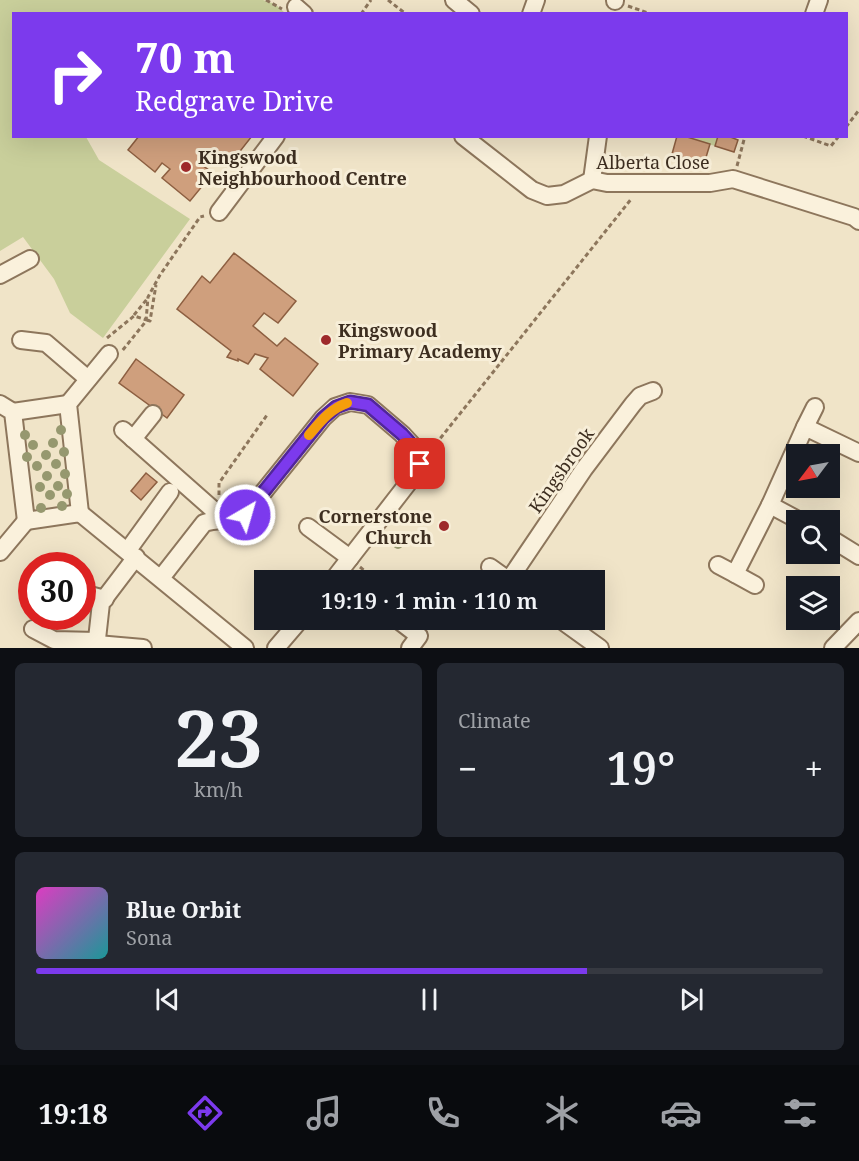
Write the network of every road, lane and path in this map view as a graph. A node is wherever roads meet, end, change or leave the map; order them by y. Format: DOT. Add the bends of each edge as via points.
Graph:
graph roads {
  1 [pos="388,0"];
  2 [pos="454,0"];
  3 [pos="615,1"];
  4 [pos="403,12"];
  5 [pos="469,12"];
  6 [pos="644,12"];
  7 [pos="859,110"];
  8 [pos="848,124"];
  9 [pos="274,138"];
  10 [pos="466,138"];
  11 [pos="598,138"];
  12 [pos="744,138"];
  13 [pos="809,138"];
  14 [pos="837,138"];
  15 [pos="592,180"];
  16 [pos="733,180"];
  17 [pos="649,183"];
  18 [pos="219,212"];
  19 [pos="857,216"];
  20 [pos="30,259"];
  21 [pos="0,275"];
  22 [pos="156,281"];
  23 [pos="148,297"];
  24 [pos="134,316"];
  25 [pos="147,320"];
  26 [pos="21,339"];
  27 [pos="106,347"];
  28 [pos="88,379"];
  29 [pos="653,392"];
  30 [pos="68,405"];
  31 [pos="815,407"];
  32 [pos="7,408"];
  33 [pos="153,414"];
  34 [pos="267,416"];
  35 [pos="805,427"];
  36 [pos="859,453"];
  37 [pos="420,464"];
  38 [pos="170,492"];
  39 [pos="770,505"];
  40 [pos="80,513"];
  41 [pos="786,514"];
  42 [pos="223,518"];
  43 [pos="26,521"];
  44 [pos="308,527"];
  45 [pos="840,544"];
  46 [pos="0,552"];
  47 [pos="132,553"];
  48 [pos="859,556"];
  49 [pos="350,558"];
  50 [pos="718,566"];
  51 [pos="489,567"];
  52 [pos="341,570"];
  53 [pos="364,570"];
  54 [pos="493,570"];
  55 [pos="515,570"];
  56 [pos="735,574"];
  57 [pos="161,578"];
  58 [pos="755,585"];
  59 [pos="96,597"];
  60 [pos="105,599"];
  61 [pos="859,621"];
  62 [pos="33,630"];
  63 [pos="291,630"];
  64 [pos="411,630"];
  65 [pos="575,630"];
  66 [pos="97,644"];
  67 [pos="143,648"];
  68 [pos="245,648"];
  69 [pos="276,648"];
  70 [pos="410,648"];
  71 [pos="600,648"];
  72 [pos="832,648"];
  1 -- 4 [label="path"];
  2 -- 5 [label="street"];
  3 -- 6 [label="path"];
  7 -- 8 [label="path"];
  9 -- 18 [label="street"];
  10 -- 15 [label="street, Alberta Close" via="532,190 547,196 564,194"];
  11 -- 15 [label="street"];
  12 -- 16 [label="path"];
  13 -- 14 [label="path" via="831,146"];
  15 -- 17 [label="street, Alberta Close"];
  16 -- 17 [label="street, Alberta Close"];
  16 -- 19 [label="street, Alberta Close"];
  17 -- 37 [label="path" via="629,201"];
  18 -- 22 [label="path" via="200,217"];
  20 -- 21 [label="street"];
  22 -- 23 [label="path"];
  22 -- 25 [label="path" via="150,321"];
  23 -- 24 [label="path"];
  23 -- 25 [label="path"];
  24 -- 25 [label="path"];
  24 -- 27 [label="path"];
  25 -- 27 [label="path" via="115,360"];
  26 -- 28 [label="street" via="46,343"];
  27 -- 28 [label="street"];
  28 -- 30 [label="street"];
  29 -- 55 [label="street, Kingsbrook" via="639,396"];
  30 -- 32 [label="street"];
  30 -- 40 [label="street"];
  31 -- 35 [label="street"];
  32 -- 43 [label="street"];
  33 -- 42 [label="street" via="128,434"];
  34 -- 42 [label="path" via="219,483"];
  35 -- 36 [label="street"];
  35 -- 39 [label="street"];
  37 -- 42 [label="street" via="414,447 402,434 368,405 350,402 323,418 245,515"];
  37 -- 49 [label="street"];
  38 -- 47 [label="street"];
  39 -- 41 [label="street"];
  39 -- 56 [label="street"];
  40 -- 43 [label="street"];
  40 -- 47 [label="street"];
  42 -- 57 [label="street" via="204,524"];
  43 -- 46 [label="street"];
  44 -- 49 [label="street"];
  45 -- 48 [label="street"];
  47 -- 57 [label="street"];
  47 -- 60 [label="street"];
  49 -- 52 [label="street"];
  49 -- 53 [label="path"];
  50 -- 56 [label="street"];
  51 -- 54 [label="street"];
  56 -- 58 [label="street"];
  57 -- 68 [label="street"];
  59 -- 60 [label="street"];
  60 -- 66 [label="street" via="101,603"];
  61 -- 72 [label="street"];
  62 -- 66 [label="street" via="54,640"];
  63 -- 69 [label="street"];
  64 -- 70 [label="street" via="419,636"];
  65 -- 71 [label="street"];
  66 -- 67 [label="street"];
}
